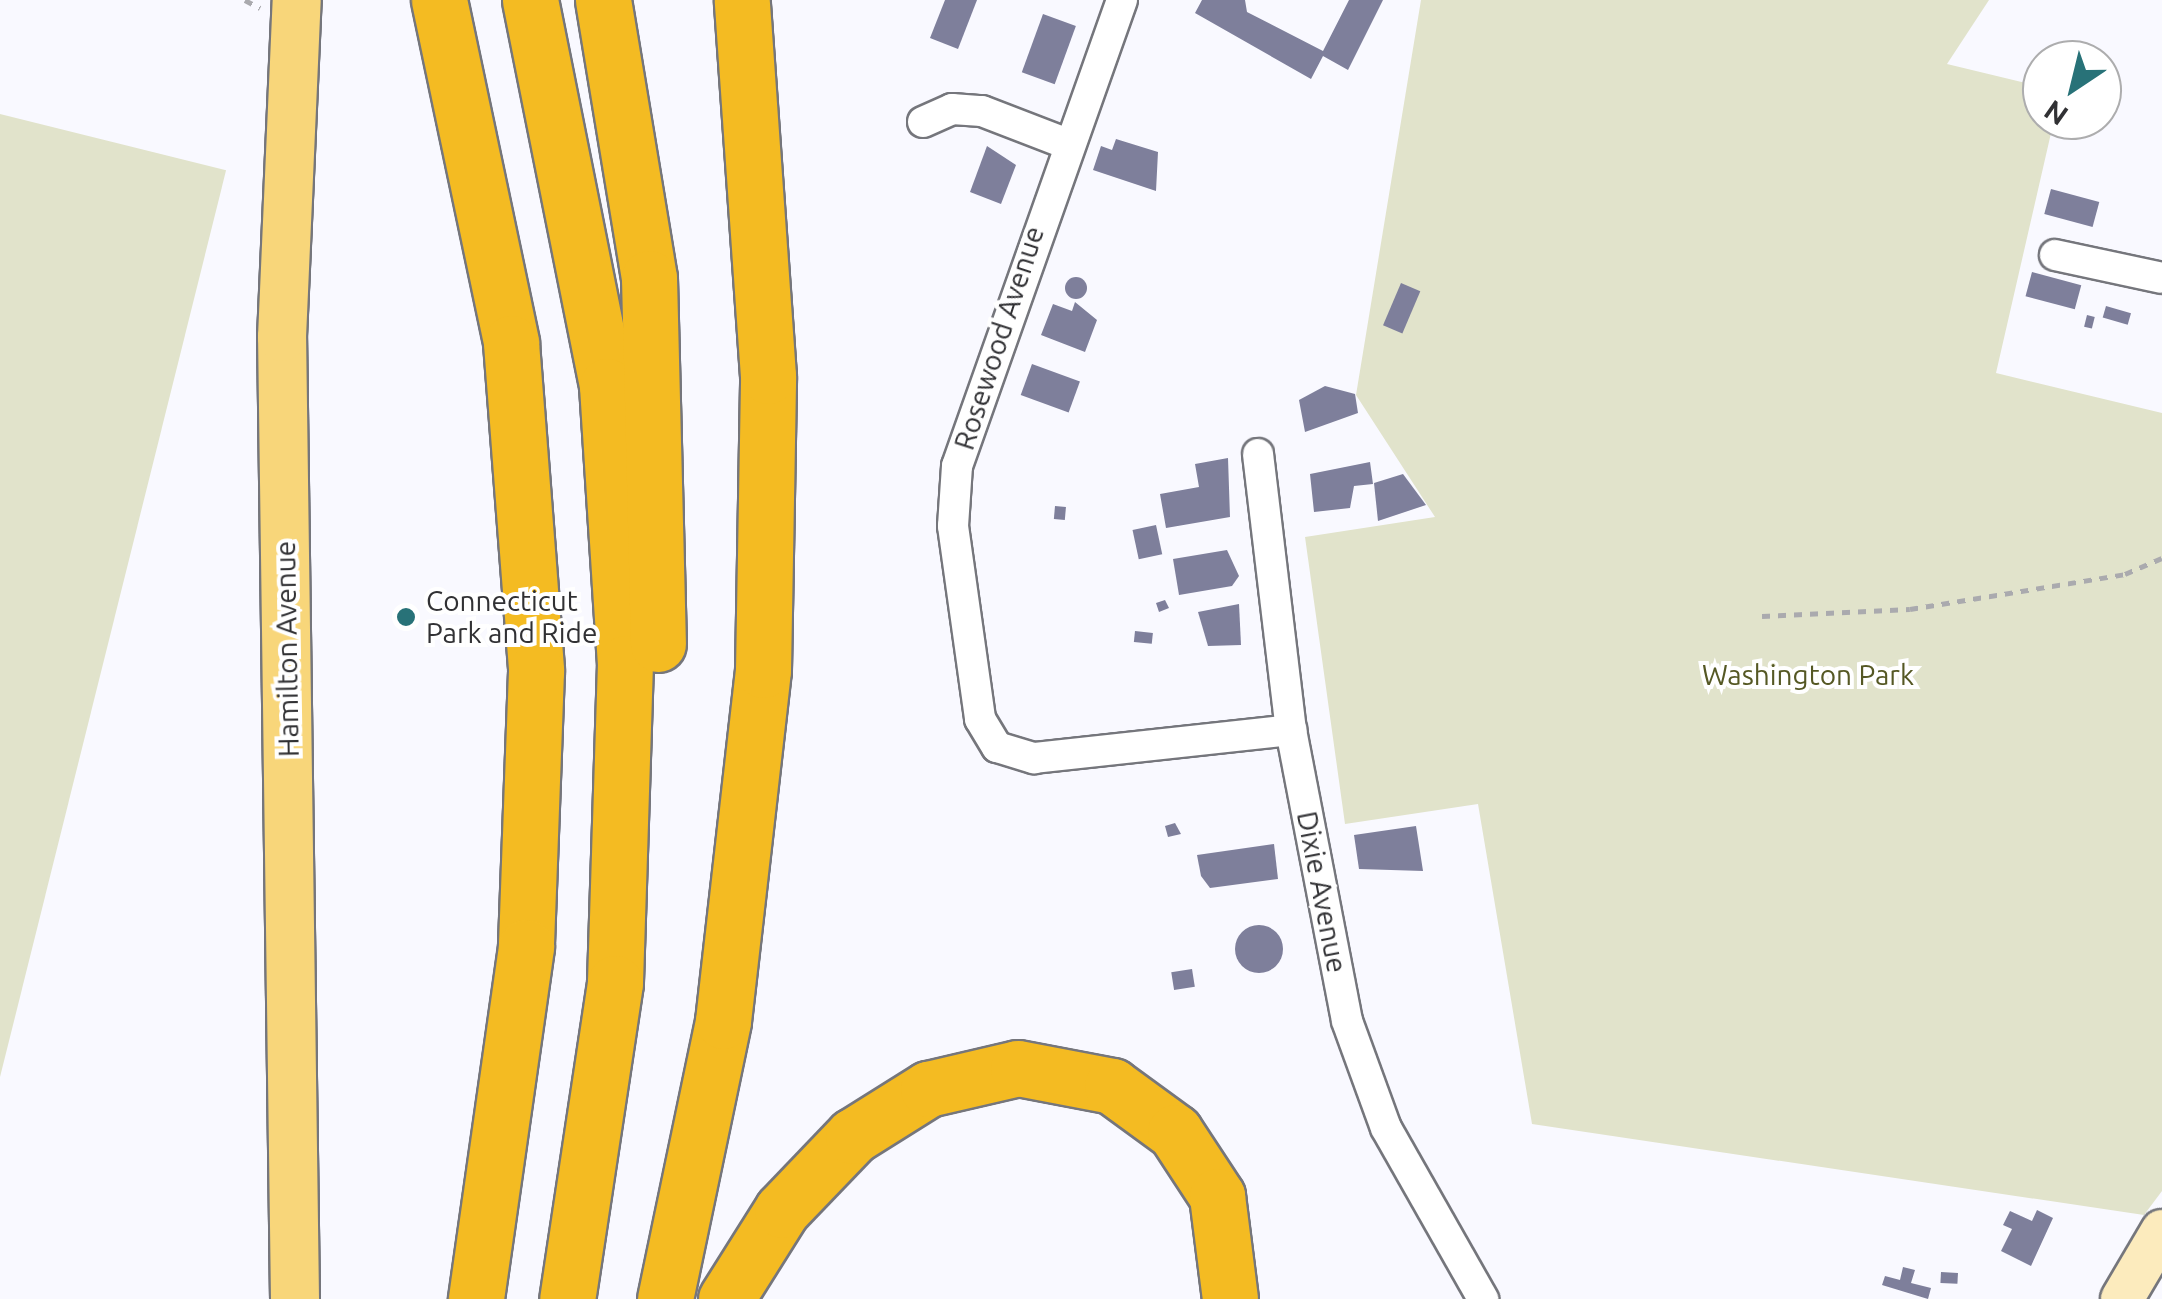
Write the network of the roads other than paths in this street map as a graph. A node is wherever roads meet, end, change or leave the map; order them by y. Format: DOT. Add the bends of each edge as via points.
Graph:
graph roads {
  1 [pos="298,0"];
  2 [pos="439,0"];
  3 [pos="530,0"];
  4 [pos="604,0"];
  5 [pos="742,0"];
  6 [pos="1122,0"];
  7 [pos="923,122"];
  8 [pos="1065,143"];
  9 [pos="2055,255"];
  10 [pos="2162,278"];
  11 [pos="1258,454"];
  12 [pos="1292,730"];
  13 [pos="625,752"];
  14 [pos="2162,1231"];
  15 [pos="295,1299"];
  16 [pos="476,1299"];
  17 [pos="567,1299"];
  18 [pos="664,1299"];
  19 [pos="726,1299"];
  20 [pos="1230,1299"];
  21 [pos="1483,1299"];
  22 [pos="2122,1299"];
  1 -- 15 [label="main road, Hamilton Avenue" via="282,337"];
  2 -- 16 [label="highway" via="511,343 536,650 526,947"];
  3 -- 13 [label="highway" via="607,386"];
  4 -- 13 [label="highway" via="644,233 659,465 657,655"];
  5 -- 18 [label="highway" via="768,376 763,670 729,984"];
  6 -- 8 [label="street, Rosewood Avenue"];
  7 -- 8 [label="street" via="952,109 982,111"];
  8 -- 12 [label="street, Rosewood Avenue" via="958,466 953,526 980,720 997,747 1034,758"];
  9 -- 10 [label="street"];
  11 -- 12 [label="street, Dixie Avenue"];
  12 -- 21 [label="street, Dixie Avenue" via="1346,1021 1386,1128"];
  13 -- 17 [label="highway" via="615,983"];
  14 -- 22 [label="street"];
  19 -- 20 [label="highway" via="782,1210 853,1136 928,1089 1018,1068 1112,1086 1175,1132 1217,1196"];
}
